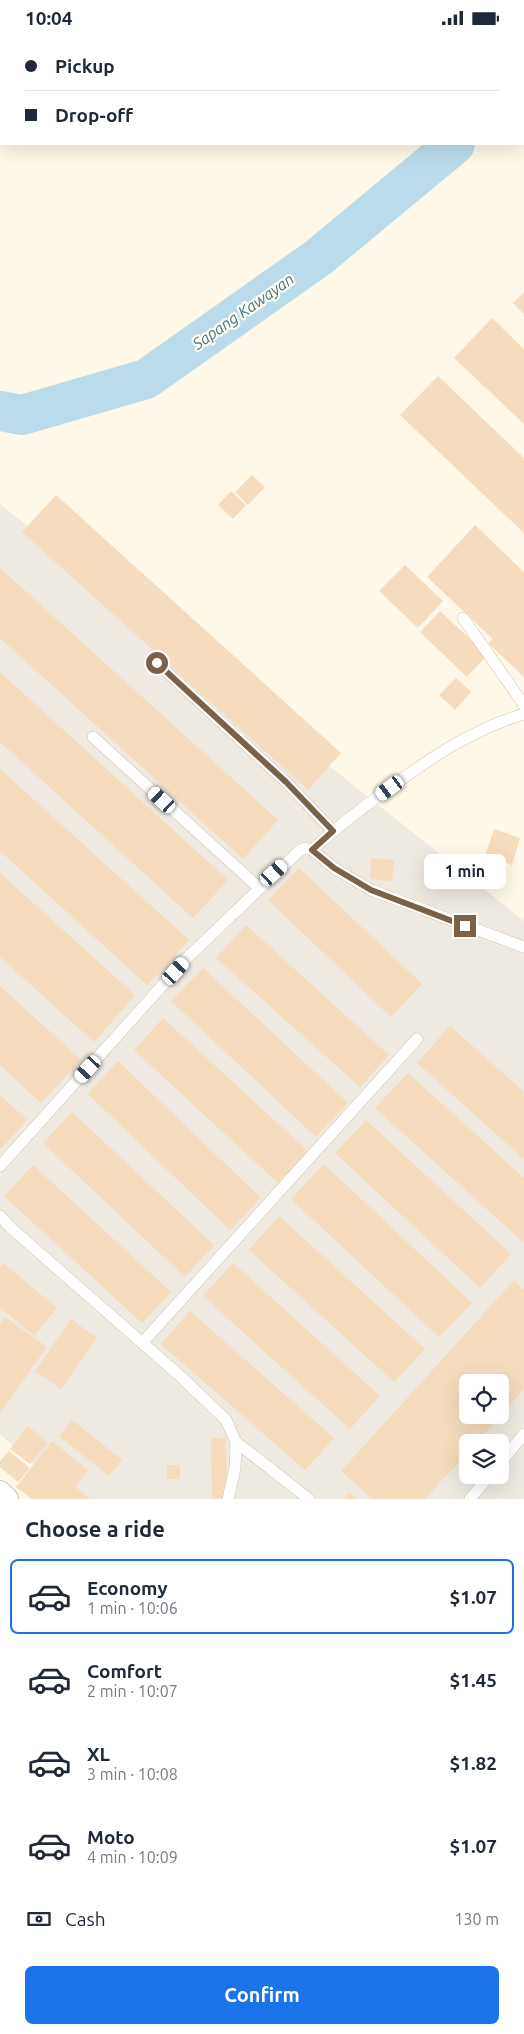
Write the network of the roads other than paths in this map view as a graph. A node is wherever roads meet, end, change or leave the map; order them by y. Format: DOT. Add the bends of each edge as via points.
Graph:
graph roads {
  1 [pos="464,618"];
  2 [pos="157,663"];
  3 [pos="524,705"];
  4 [pos="524,714"];
  5 [pos="94,737"];
  6 [pos="333,831"];
  7 [pos="312,850"];
  8 [pos="259,888"];
  9 [pos="524,947"];
  10 [pos="417,1039"];
  11 [pos="0,1166"];
  12 [pos="0,1216"];
  13 [pos="142,1343"];
  14 [pos="524,1434"];
  15 [pos="236,1442"];
  16 [pos="509,1452"];
  17 [pos="482,1484"];
  18 [pos="0,1492"];
  19 [pos="8,1499"];
  20 [pos="228,1499"];
  21 [pos="309,1499"];
  22 [pos="470,1499"];
  1 -- 3 [label="lane"];
  2 -- 6 [label="lane" via="286,782"];
  4 -- 6 [label="lane" via="468,735 420,765"];
  5 -- 8 [label="lane"];
  6 -- 7 [label="lane"];
  7 -- 8 [label="lane" via="299,851"];
  7 -- 9 [label="lane" via="334,868 371,890"];
  8 -- 11 [label="lane" via="188,957"];
  10 -- 13 [label="lane"];
  12 -- 13 [label="lane"];
  13 -- 15 [label="lane" via="226,1420"];
  14 -- 16 [label="lane"];
  15 -- 20 [label="lane" via="235,1468"];
  15 -- 21 [label="lane"];
  17 -- 22 [label="lane"];
  18 -- 19 [label="street"];
}
